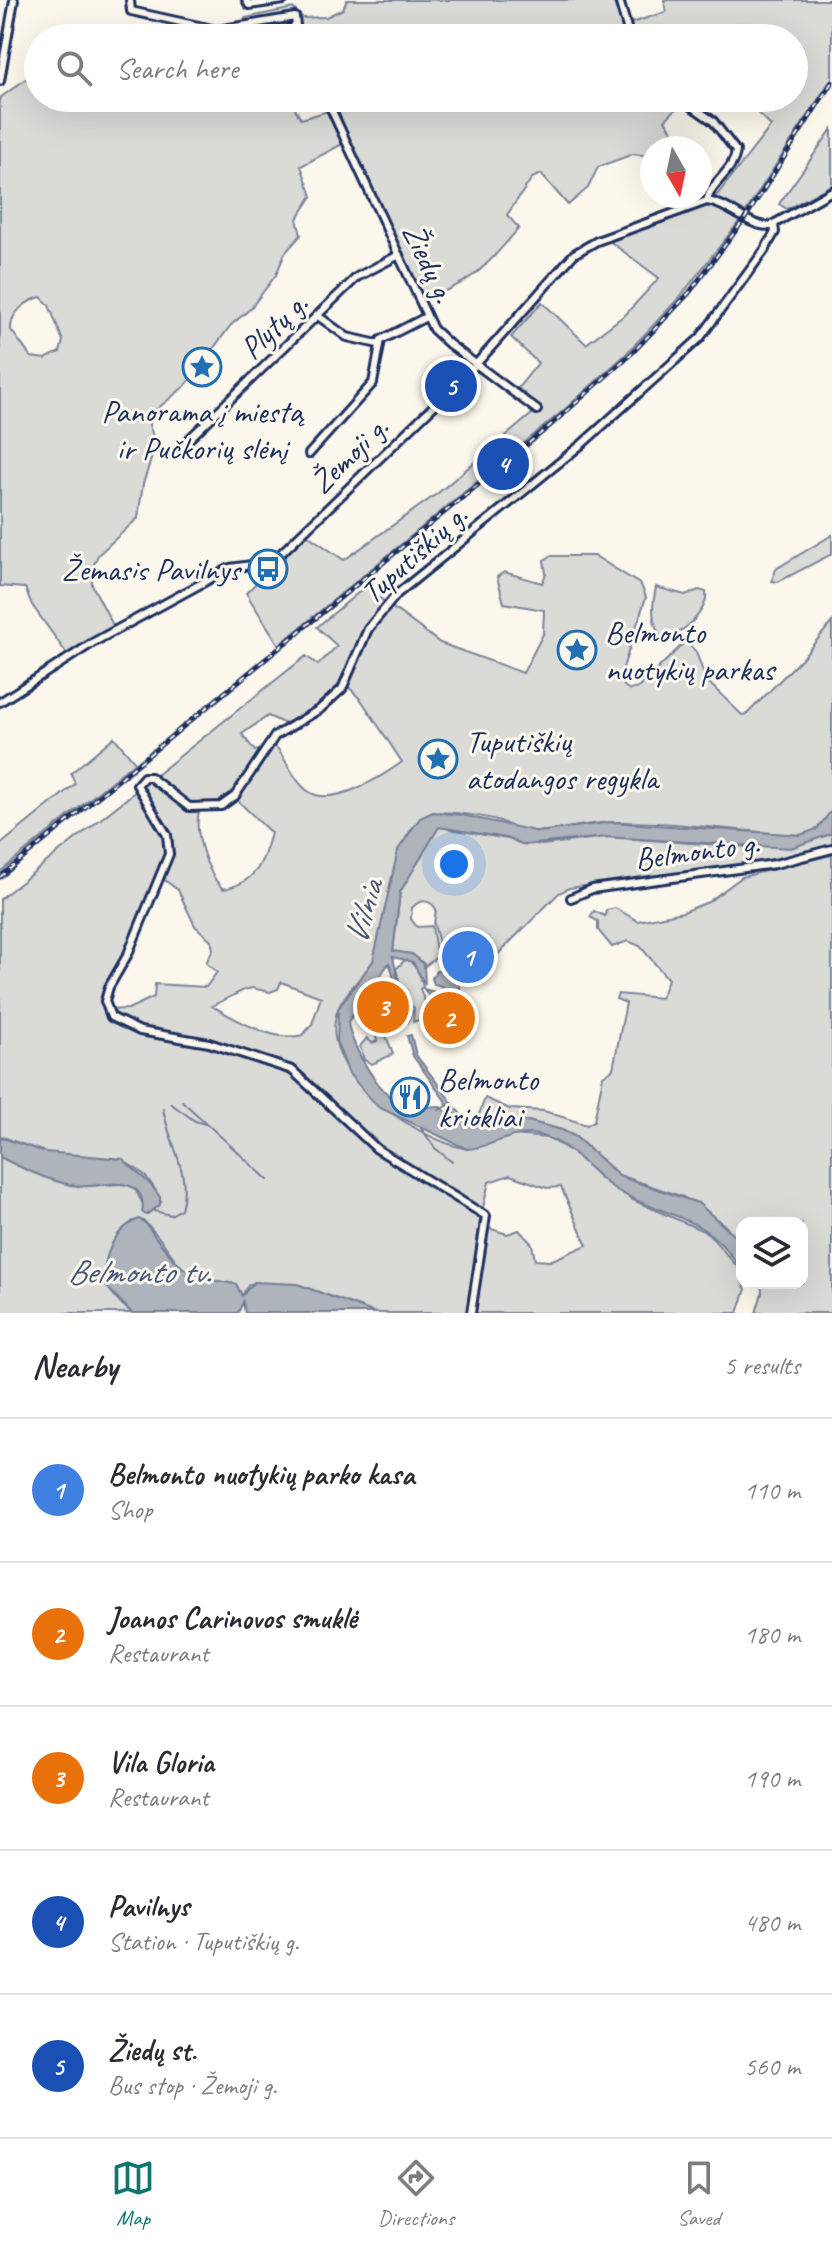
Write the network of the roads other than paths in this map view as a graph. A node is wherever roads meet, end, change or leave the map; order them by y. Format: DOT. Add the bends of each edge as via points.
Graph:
graph roads {
  1 [pos="14,0"];
  2 [pos="130,0"];
  3 [pos="246,0"];
  4 [pos="284,0"];
  5 [pos="619,0"];
  6 [pos="190,24"];
  7 [pos="253,24"];
  8 [pos="296,24"];
  9 [pos="626,24"];
  10 [pos="0,81"];
  11 [pos="333,112"];
  12 [pos="700,112"];
  13 [pos="712,188"];
  14 [pos="832,191"];
  15 [pos="712,202"];
  16 [pos="688,208"];
  17 [pos="774,225"];
  18 [pos="399,255"];
  19 [pos="318,316"];
  20 [pos="426,317"];
  21 [pos="378,344"];
  22 [pos="475,365"];
  23 [pos="537,410"];
  24 [pos="188,440"];
  25 [pos="309,454"];
  26 [pos="0,702"];
  27 [pos="832,849"];
  28 [pos="571,898"];
  29 [pos="471,1313"];
  1 -- 10 [label="street"];
  2 -- 6 [label="street" via="131,11"];
  3 -- 4 [label="street" via="254,5"];
  5 -- 9 [label="street"];
  7 -- 8 [label="street" via="295,17"];
  11 -- 18 [label="street, Žiedų g."];
  12 -- 13 [label="street" via="736,151 732,165"];
  14 -- 17 [label="street"];
  15 -- 17 [label="street" via="761,226"];
  16 -- 22 [label="street, Žemoji g." via="583,247"];
  17 -- 29 [label="street, Tuputiškių g." via="764,251 700,338 582,444 397,594 368,629 338,695 275,736 235,796 221,806 199,810 180,803 150,777 139,780 137,791 161,824 169,846 167,864 109,987 105,1001 111,1017 126,1027 209,1043 292,1070 377,1149 486,1216"];
  18 -- 19 [label="street, Plytų g." via="357,277"];
  18 -- 20 [label="street, Žiedų g."];
  19 -- 21 [label="street" via="347,337"];
  19 -- 24 [label="street, Plytų g."];
  20 -- 21 [label="street"];
  20 -- 22 [label="street, Žiedų g."];
  21 -- 25 [label="street" via="373,383"];
  22 -- 23 [label="street, Žiedų g."];
  22 -- 26 [label="street, Žemoji g." via="272,562 230,568 202,582"];
  27 -- 28 [label="street, Belmonto g." via="775,864 592,889"];
}
